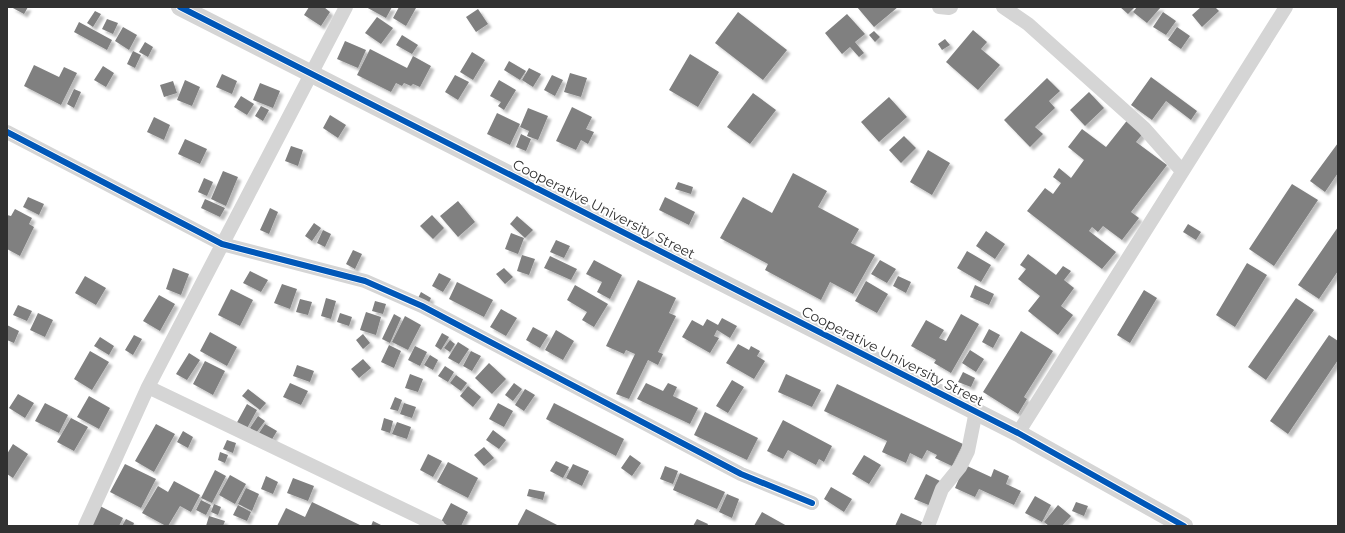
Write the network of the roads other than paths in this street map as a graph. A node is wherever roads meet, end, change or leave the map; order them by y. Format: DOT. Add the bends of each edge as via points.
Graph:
graph roads {
  1 [pos="180,7"];
  2 [pos="346,7"];
  3 [pos="939,7"];
  4 [pos="951,7"];
  5 [pos="1003,7"];
  6 [pos="1286,7"];
  7 [pos="311,74"];
  8 [pos="7,132"];
  9 [pos="1182,171"];
  10 [pos="222,244"];
  11 [pos="148,387"];
  12 [pos="976,411"];
  13 [pos="1018,433"];
  14 [pos="812,503"];
  15 [pos="85,526"];
  16 [pos="438,526"];
  17 [pos="928,526"];
  18 [pos="1184,526"];
  1 -- 7 [label="street, Cooperative University Street"];
  2 -- 7 [label="street"];
  3 -- 4 [label="street"];
  5 -- 9 [label="street" via="1028,24 1144,128"];
  6 -- 9 [label="street"];
  7 -- 10 [label="street"];
  7 -- 12 [label="street, Cooperative University Street"];
  8 -- 10 [label="street"];
  9 -- 13 [label="street"];
  10 -- 11 [label="street"];
  10 -- 14 [label="street" via="365,281 422,306 741,474"];
  11 -- 15 [label="street"];
  11 -- 16 [label="street"];
  12 -- 13 [label="street, Cooperative University Street"];
  12 -- 17 [label="street" via="968,451 960,467 942,489"];
  13 -- 18 [label="street, Cooperative University Street"];
}
